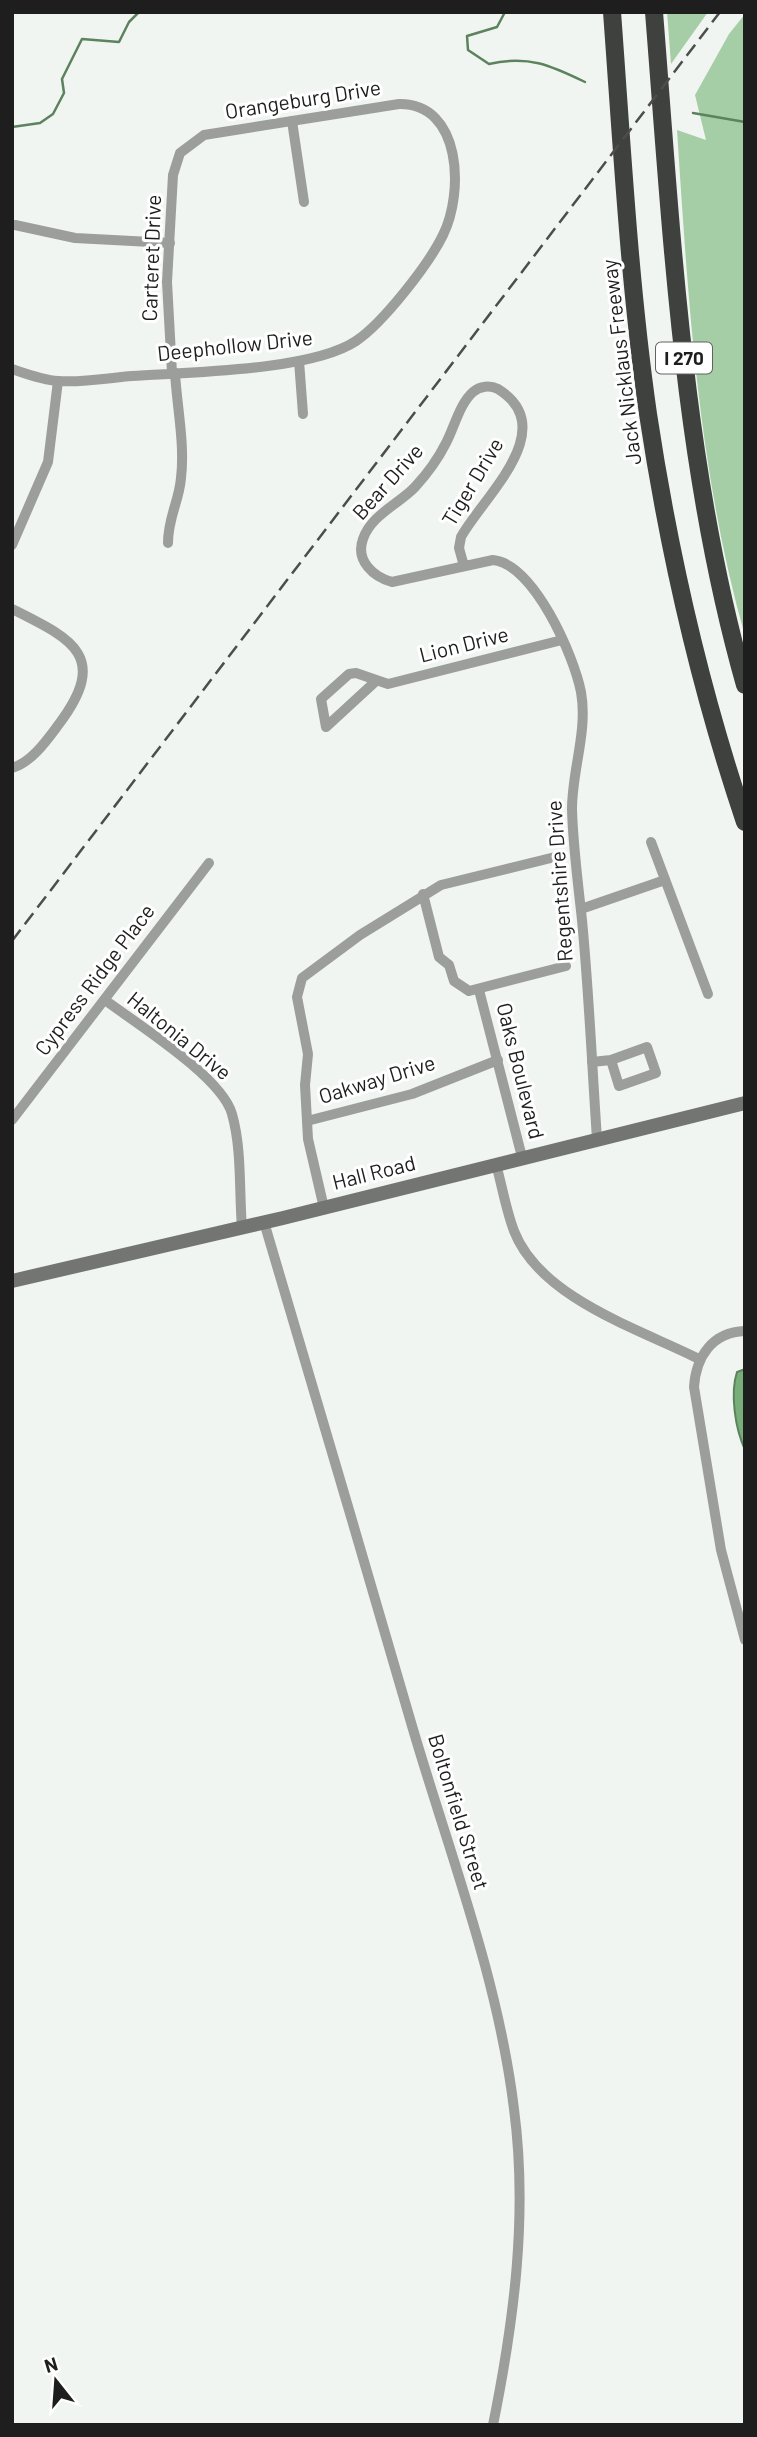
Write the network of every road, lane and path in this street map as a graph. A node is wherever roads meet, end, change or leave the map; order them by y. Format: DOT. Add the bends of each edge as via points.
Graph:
graph roads {
  1 [pos="612,12"];
  2 [pos="654,12"];
  3 [pos="429,110"];
  4 [pos="292,121"];
  5 [pos="186,146"];
  6 [pos="304,202"];
  7 [pos="15,225"];
  8 [pos="170,243"];
  9 [pos="299,361"];
  10 [pos="12,369"];
  11 [pos="173,373"];
  12 [pos="58,381"];
  13 [pos="495,387"];
  14 [pos="303,414"];
  15 [pos="168,543"];
  16 [pos="12,545"];
  17 [pos="362,545"];
  18 [pos="464,566"];
  19 [pos="12,609"];
  20 [pos="562,640"];
  21 [pos="376,681"];
  22 [pos="745,685"];
  23 [pos="12,768"];
  24 [pos="745,822"];
  25 [pos="651,842"];
  26 [pos="555,857"];
  27 [pos="209,863"];
  28 [pos="665,880"];
  29 [pos="423,894"];
  30 [pos="581,909"];
  31 [pos="566,967"];
  32 [pos="479,990"];
  33 [pos="708,994"];
  34 [pos="105,1000"];
  35 [pos="498,1060"];
  36 [pos="611,1060"];
  37 [pos="592,1062"];
  38 [pos="745,1102"];
  39 [pos="12,1120"];
  40 [pos="307,1121"];
  41 [pos="597,1139"];
  42 [pos="522,1157"];
  43 [pos="496,1164"];
  44 [pos="324,1208"];
  45 [pos="264,1222"];
  46 [pos="242,1228"];
  47 [pos="12,1281"];
  48 [pos="745,1331"];
  49 [pos="699,1359"];
  50 [pos="745,1640"];
  51 [pos="493,2425"];
  1 -- 24 [label="highway, Jack Nicklaus Freeway / I 270" via="638,324 659,485 703,688"];
  2 -- 22 [label="highway, I 270" via="689,401 720,578"];
  3 -- 4 [label="street, Orangeburg Drive" via="399,104"];
  3 -- 9 [label="street, Deephollow Drive" via="442,124 450,144 453,200 443,235 372,329 341,350"];
  4 -- 5 [label="street, Orangeburg Drive" via="204,135"];
  4 -- 6 [label="street"];
  5 -- 8 [label="street, Carteret Drive" via="175,167"];
  7 -- 8 [label="street" via="75,238"];
  8 -- 11 [label="street, Carteret Drive" via="167,301"];
  9 -- 11 [label="street, Deephollow Drive"];
  9 -- 14 [label="street"];
  10 -- 12 [label="street, Deephollow Drive"];
  11 -- 12 [label="street, Deephollow Drive"];
  11 -- 15 [label="street, Carteret Drive" via="182,464 168,521"];
  12 -- 16 [label="street" via="48,462"];
  13 -- 17 [label="street, Bear Drive" via="477,388 470,394 430,468 415,488 369,528"];
  13 -- 18 [label="street, Tiger Drive" via="519,410 522,440 505,475 461,537"];
  17 -- 18 [label="street, Regentshire Drive" via="369,569 392,582"];
  18 -- 20 [label="street, Regentshire Drive" via="493,561 515,567"];
  19 -- 23 [label="street" via="73,644 83,666 73,705 43,745"];
  20 -- 21 [label="street, Lion Drive" via="388,684"];
  20 -- 30 [label="street, Regentshire Drive" via="583,704 572,808"];
  21 -- 21 [label="street, Lion Drive" via="349,674 321,699 326,727"];
  25 -- 28 [label="street"];
  26 -- 29 [label="street" via="444,883"];
  27 -- 34 [label="street, Cypress Ridge Place"];
  28 -- 30 [label="street"];
  28 -- 33 [label="street"];
  29 -- 32 [label="street, Oaks Boulevard" via="439,957 449,965 458,985"];
  29 -- 40 [label="street" via="310,970 298,984 300,1025 308,1054"];
  30 -- 37 [label="street, Regentshire Drive"];
  31 -- 32 [label="street"];
  32 -- 35 [label="street, Oaks Boulevard"];
  34 -- 39 [label="street, Cypress Ridge Place"];
  34 -- 46 [label="street, Haltonia Drive" via="208,1079 226,1100 234,1126"];
  35 -- 40 [label="street, Oakway Drive" via="412,1094"];
  35 -- 42 [label="street, Oaks Boulevard"];
  36 -- 36 [label="street" via="647,1047 656,1073 619,1086"];
  36 -- 37 [label="street"];
  37 -- 41 [label="street, Regentshire Drive"];
  38 -- 41 [label="main road, Hall Road"];
  40 -- 44 [label="street"];
  41 -- 42 [label="main road, Hall Road"];
  42 -- 43 [label="main road, Hall Road"];
  43 -- 44 [label="main road, Hall Road"];
  43 -- 49 [label="street" via="514,1232 540,1271 582,1301"];
  44 -- 45 [label="main road, Hall Road"];
  45 -- 46 [label="main road, Hall Road"];
  45 -- 51 [label="street, Boltonfield Street" via="505,2053 518,2147 520,2223 510,2339"];
  46 -- 47 [label="main road, Hall Road"];
  48 -- 49 [label="street" via="717,1339"];
  49 -- 50 [label="street" via="694,1387 698,1417 721,1550"];
}
